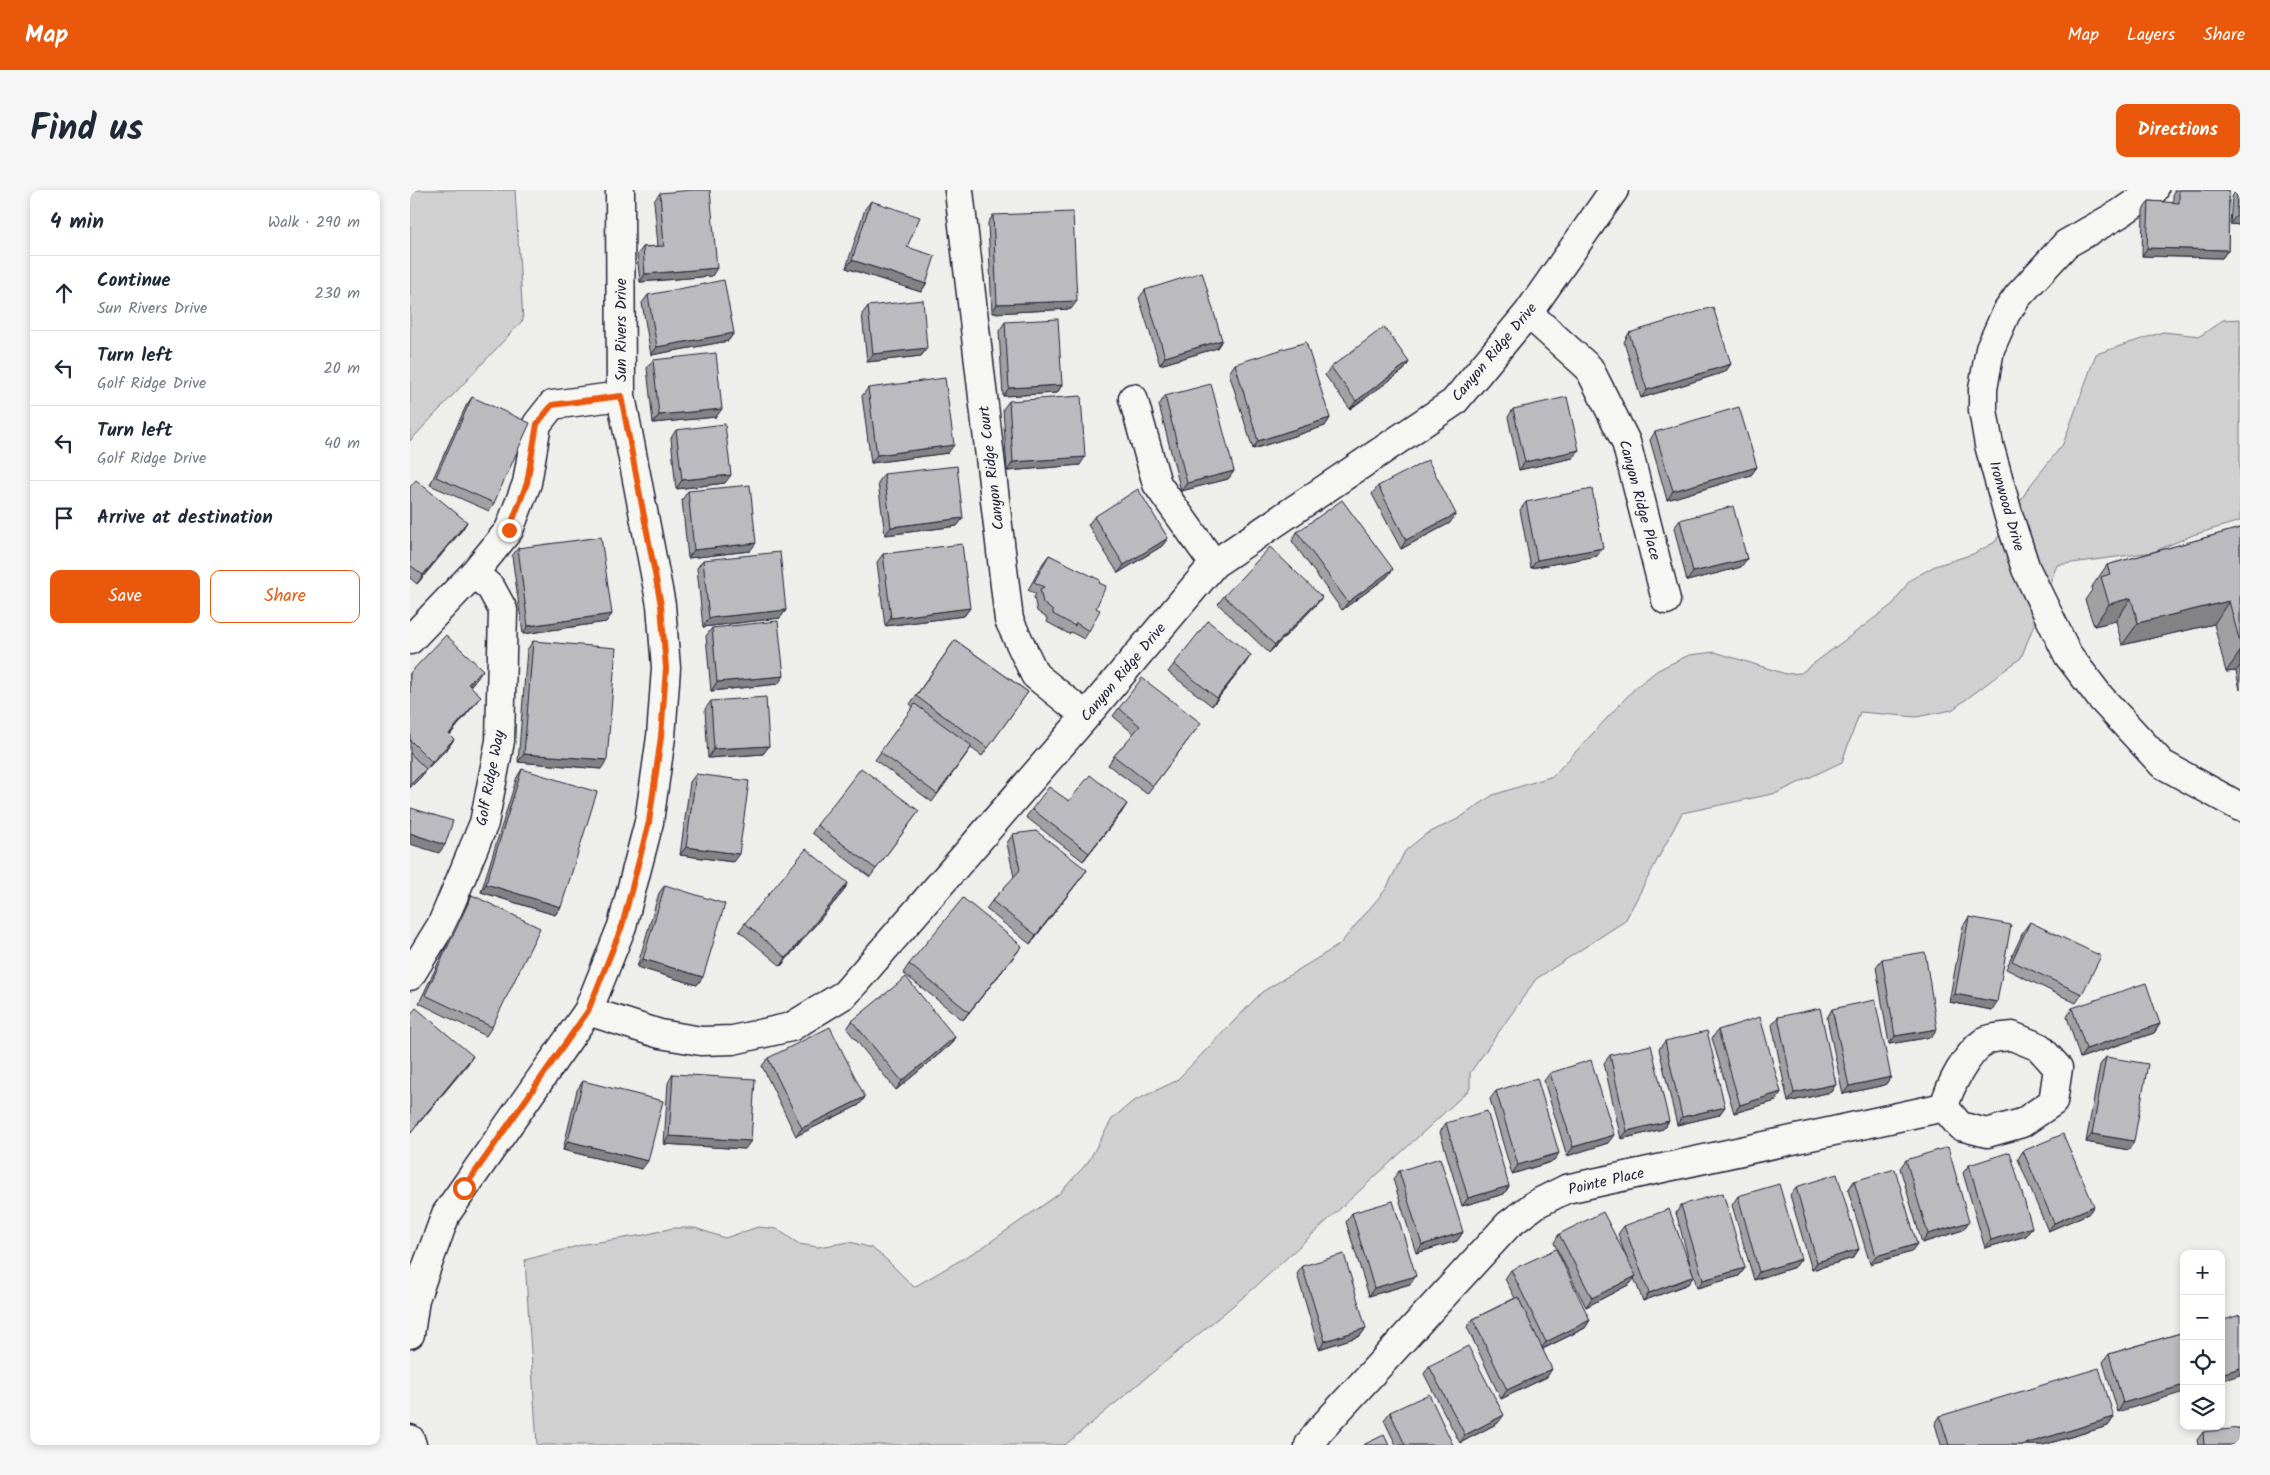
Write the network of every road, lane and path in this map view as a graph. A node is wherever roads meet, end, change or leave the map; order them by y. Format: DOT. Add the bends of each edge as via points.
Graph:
graph roads {
  1 [pos="620,190"];
  2 [pos="1614,190"];
  3 [pos="2154,190"];
  4 [pos="959,191"];
  5 [pos="1528,313"];
  6 [pos="621,396"];
  7 [pos="1133,398"];
  8 [pos="1214,564"];
  9 [pos="474,573"];
  10 [pos="1666,600"];
  11 [pos="410,640"];
  12 [pos="1086,716"];
  13 [pos="2240,807"];
  14 [pos="410,976"];
  15 [pos="588,1011"];
  16 [pos="1944,1107"];
  17 [pos="410,1334"];
  18 [pos="410,1439"];
  19 [pos="412,1445"];
  20 [pos="1309,1445"];
  1 -- 6 [label="street, Sun Rivers Drive"];
  2 -- 5 [label="street, Canyon Ridge Drive"];
  3 -- 13 [label="street, Ironwood Drive" via="2066,244 2018,296 2006,312 1990,349 1982,389 1983,410 1989,445 2026,569 2068,655 2100,697 2162,764"];
  4 -- 12 [label="street, Canyon Ridge Court" via="1009,620 1035,675"];
  5 -- 8 [label="street, Canyon Ridge Drive" via="1454,402"];
  5 -- 10 [label="street, Canyon Ridge Place" via="1589,368 1626,442"];
  6 -- 9 [label="street" via="552,405 537,424 527,483 509,530"];
  6 -- 15 [label="street, Sun Rivers Drive" via="661,605 666,668 661,737 649,822 622,926"];
  7 -- 8 [label="street" via="1157,484"];
  8 -- 12 [label="street, Canyon Ridge Drive"];
  9 -- 11 [label="street"];
  9 -- 14 [label="street, Golf Ridge Way" via="491,588 503,610 500,741 484,823 442,924"];
  12 -- 15 [label="street, Canyon Ridge Drive" via="844,994 791,1027 733,1040 701,1041 660,1034"];
  15 -- 17 [label="street, Sun Rivers Drive" via="446,1214 415,1300"];
  16 -- 20 [label="street, Pointe Place" via="1566,1189 1536,1204 1508,1226"];
  18 -- 19 [label="street"];
}
